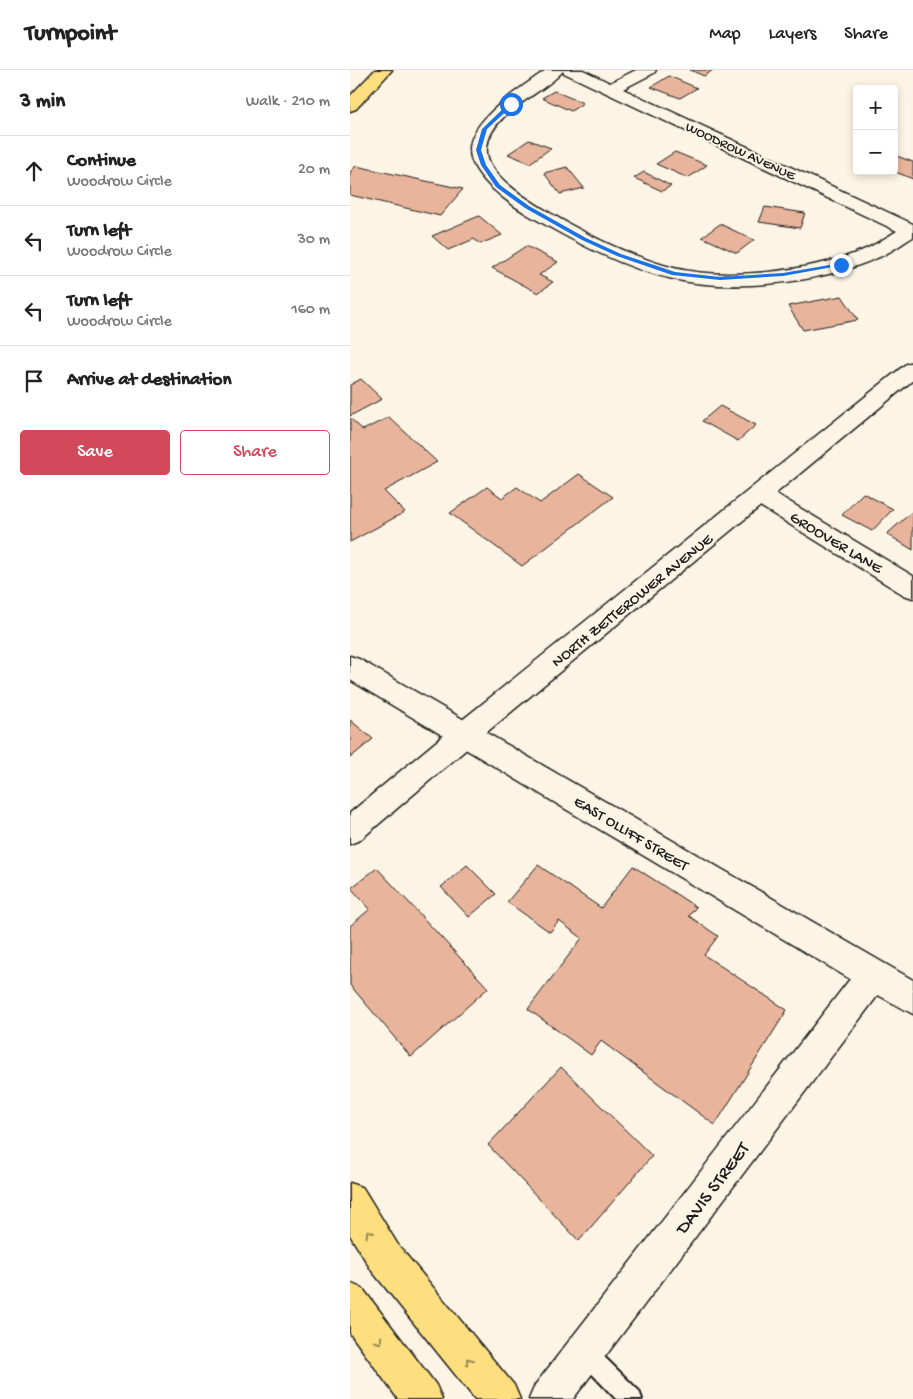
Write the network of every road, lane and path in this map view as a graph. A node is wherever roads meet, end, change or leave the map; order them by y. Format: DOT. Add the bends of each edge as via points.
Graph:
graph roads {
  1 [pos="384,70"];
  2 [pos="556,70"];
  3 [pos="570,70"];
  4 [pos="648,70"];
  5 [pos="610,89"];
  6 [pos="350,106"];
  7 [pos="912,230"];
  8 [pos="913,369"];
  9 [pos="760,495"];
  10 [pos="913,588"];
  11 [pos="350,667"];
  12 [pos="466,733"];
  13 [pos="350,831"];
  14 [pos="873,975"];
  15 [pos="913,998"];
  16 [pos="350,1201"];
  17 [pos="350,1302"];
  18 [pos="585,1352"];
  19 [pos="422,1399"];
  20 [pos="500,1399"];
  21 [pos="549,1399"];
  22 [pos="631,1399"];
  1 -- 6 [label="main road"];
  2 -- 7 [label="street" via="511,104 485,129 478,150 498,186 527,207 619,255 674,274 720,279 783,275 856,260"];
  3 -- 5 [label="street, WOODROW AVENUE"];
  4 -- 5 [label="street"];
  5 -- 7 [label="street, WOODROW AVENUE"];
  8 -- 9 [label="street, NORTH ZETTEROWER AVENUE"];
  9 -- 10 [label="street, GROOVER LANE"];
  9 -- 12 [label="street, NORTH ZETTEROWER AVENUE"];
  11 -- 12 [label="street, EAST OLLIFF STREET"];
  12 -- 13 [label="street, NORTH ZETTEROWER AVENUE"];
  12 -- 14 [label="street, EAST OLLIFF STREET"];
  14 -- 15 [label="street, EAST OLLIFF STREET"];
  14 -- 18 [label="street, DAVIS STREET"];
  20 -- 16 [label="main road, one-way" via="385,1258"];
  17 -- 19 [label="main road, one-way"];
  18 -- 21 [label="street, DAVIS STREET"];
  18 -- 22 [label="lane"];
}
